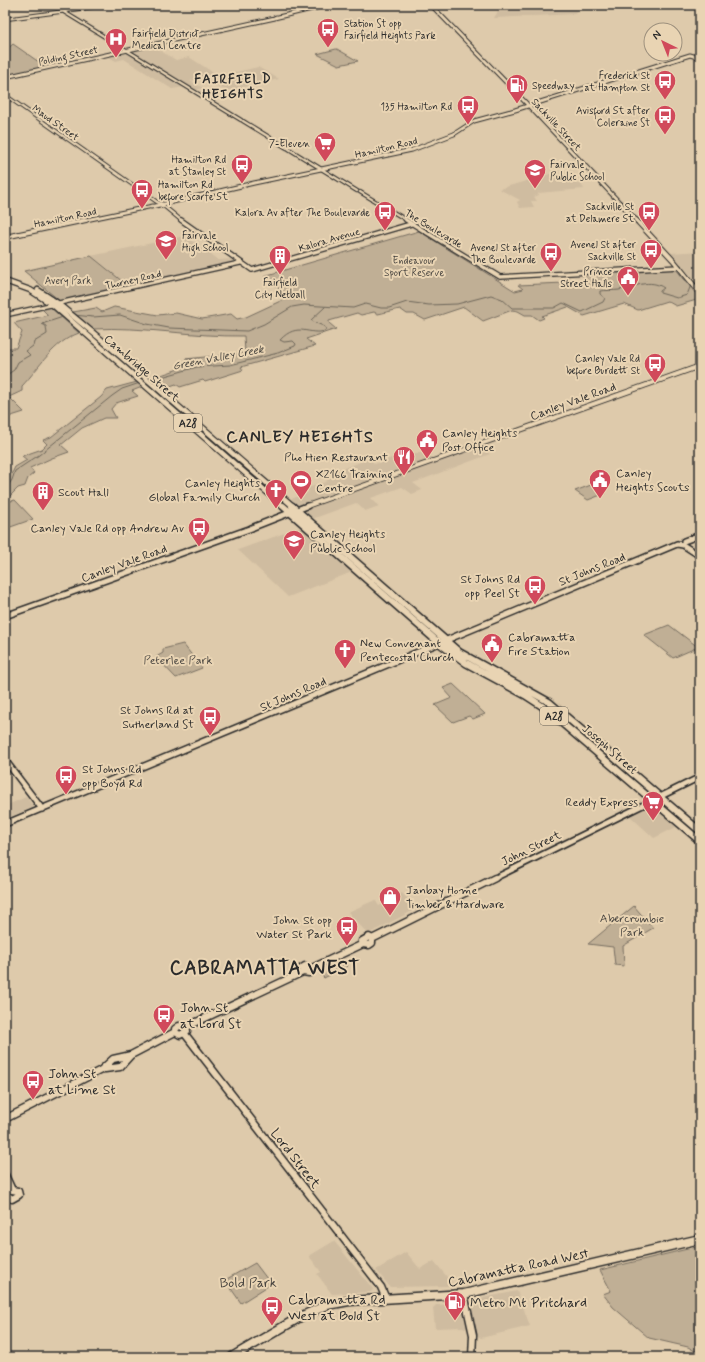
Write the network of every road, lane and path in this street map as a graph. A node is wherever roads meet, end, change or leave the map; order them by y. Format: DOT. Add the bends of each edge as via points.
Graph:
graph roads {
  1 [pos="105,5"];
  2 [pos="334,5"];
  3 [pos="431,5"];
  4 [pos="64,12"];
  5 [pos="5,19"];
  6 [pos="127,51"];
  7 [pos="700,59"];
  8 [pos="5,77"];
  9 [pos="5,95"];
  10 [pos="528,105"];
  11 [pos="532,109"];
  12 [pos="515,110"];
  13 [pos="322,170"];
  14 [pos="162,204"];
  15 [pos="412,224"];
  16 [pos="5,237"];
  17 [pos="240,262"];
  18 [pos="679,267"];
  19 [pos="252,270"];
  20 [pos="5,278"];
  21 [pos="5,281"];
  22 [pos="700,292"];
  23 [pos="55,304"];
  24 [pos="5,316"];
  25 [pos="700,366"];
  26 [pos="295,512"];
  27 [pos="700,535"];
  28 [pos="684,543"];
  29 [pos="700,556"];
  30 [pos="5,616"];
  31 [pos="442,642"];
  32 [pos="5,760"];
  33 [pos="700,777"];
  34 [pos="659,796"];
  35 [pos="652,800"];
  36 [pos="42,809"];
  37 [pos="5,824"];
  38 [pos="700,831"];
  39 [pos="700,841"];
  40 [pos="185,1030"];
  41 [pos="175,1032"];
  42 [pos="122,1060"];
  43 [pos="112,1065"];
  44 [pos="5,1119"];
  45 [pos="5,1175"];
  46 [pos="7,1197"];
  47 [pos="700,1239"];
  48 [pos="464,1294"];
  49 [pos="386,1299"];
  50 [pos="232,1357"];
  51 [pos="472,1357"];
  1 -- 4 [label="street"];
  2 -- 6 [label="main road, Polding Street"];
  3 -- 10 [label="main road, Sackville Street"];
  4 -- 5 [label="street"];
  4 -- 6 [label="street, The Boulevarde"];
  6 -- 8 [label="main road, Polding Street"];
  6 -- 13 [label="street, The Boulevarde"];
  7 -- 10 [label="main road, Hamilton Road" via="689,55"];
  9 -- 14 [label="street, Maud Street"];
  10 -- 11 [label="main road, Sackville Street"];
  10 -- 12 [label="main road, Hamilton Road"];
  11 -- 12 [label="main road"];
  11 -- 18 [label="main road, Sackville Street"];
  12 -- 13 [label="main road, Hamilton Road" via="474,121 454,134 412,150"];
  13 -- 14 [label="main road, Hamilton Road"];
  13 -- 15 [label="street, The Boulevarde"];
  14 -- 16 [label="main road, Hamilton Road"];
  14 -- 17 [label="street, Maud Street"];
  15 -- 18 [label="street, The Boulevarde" via="500,277"];
  15 -- 19 [label="street, Kalora Avenue"];
  17 -- 19 [label="street, Maud Street"];
  17 -- 23 [label="street, Thorney Road"];
  18 -- 22 [label="main road, Sackville Street"];
  20 -- 23 [label="main road, A28" via="38,290"];
  21 -- 23 [label="main road, A28" via="30,290"];
  23 -- 24 [label="street, Thorney Road"];
  23 -- 26 [label="main road, Cambridge Street / A28"];
  25 -- 26 [label="main road, Canley Vale Road" via="326,503"];
  26 -- 30 [label="main road, Canley Vale Road"];
  26 -- 31 [label="main road, Cambridge Street / A28"];
  27 -- 28 [label="main road"];
  28 -- 29 [label="main road"];
  28 -- 31 [label="main road, St Johns Road"];
  31 -- 34 [label="main road, Joseph Street / A28" via="548,702"];
  31 -- 35 [label="main road, Joseph Street / A28" via="466,663 542,706"];
  31 -- 36 [label="main road, St Johns Road"];
  32 -- 36 [label="main road"];
  33 -- 34 [label="street, John Street"];
  34 -- 35 [label="street, John Street"];
  34 -- 38 [label="main road, Joseph Street / A28"];
  35 -- 39 [label="main road, Joseph Street / A28"];
  35 -- 40 [label="street, John Street" via="372,939 370,945 363,944 312,968 309,973 303,972"];
  36 -- 37 [label="main road, St Johns Road"];
  40 -- 41 [label="street" via="180,1035"];
  40 -- 41 [label="street" via="179,1026"];
  40 -- 49 [label="street, Lord Street" via="381,1287"];
  41 -- 42 [label="street"];
  42 -- 43 [label="street" via="113,1059"];
  42 -- 43 [label="street" via="120,1067"];
  43 -- 44 [label="street"];
  45 -- 46 [label="street" via="12,1190 18,1191 19,1195 12,1199"];
  47 -- 48 [label="main road, Cabramatta Road West"];
  48 -- 49 [label="main road, Cabramatta Road West"];
  48 -- 51 [label="street" via="473,1335"];
  49 -- 50 [label="main road, Cabramatta Road West" via="339,1302 317,1308"];
}
